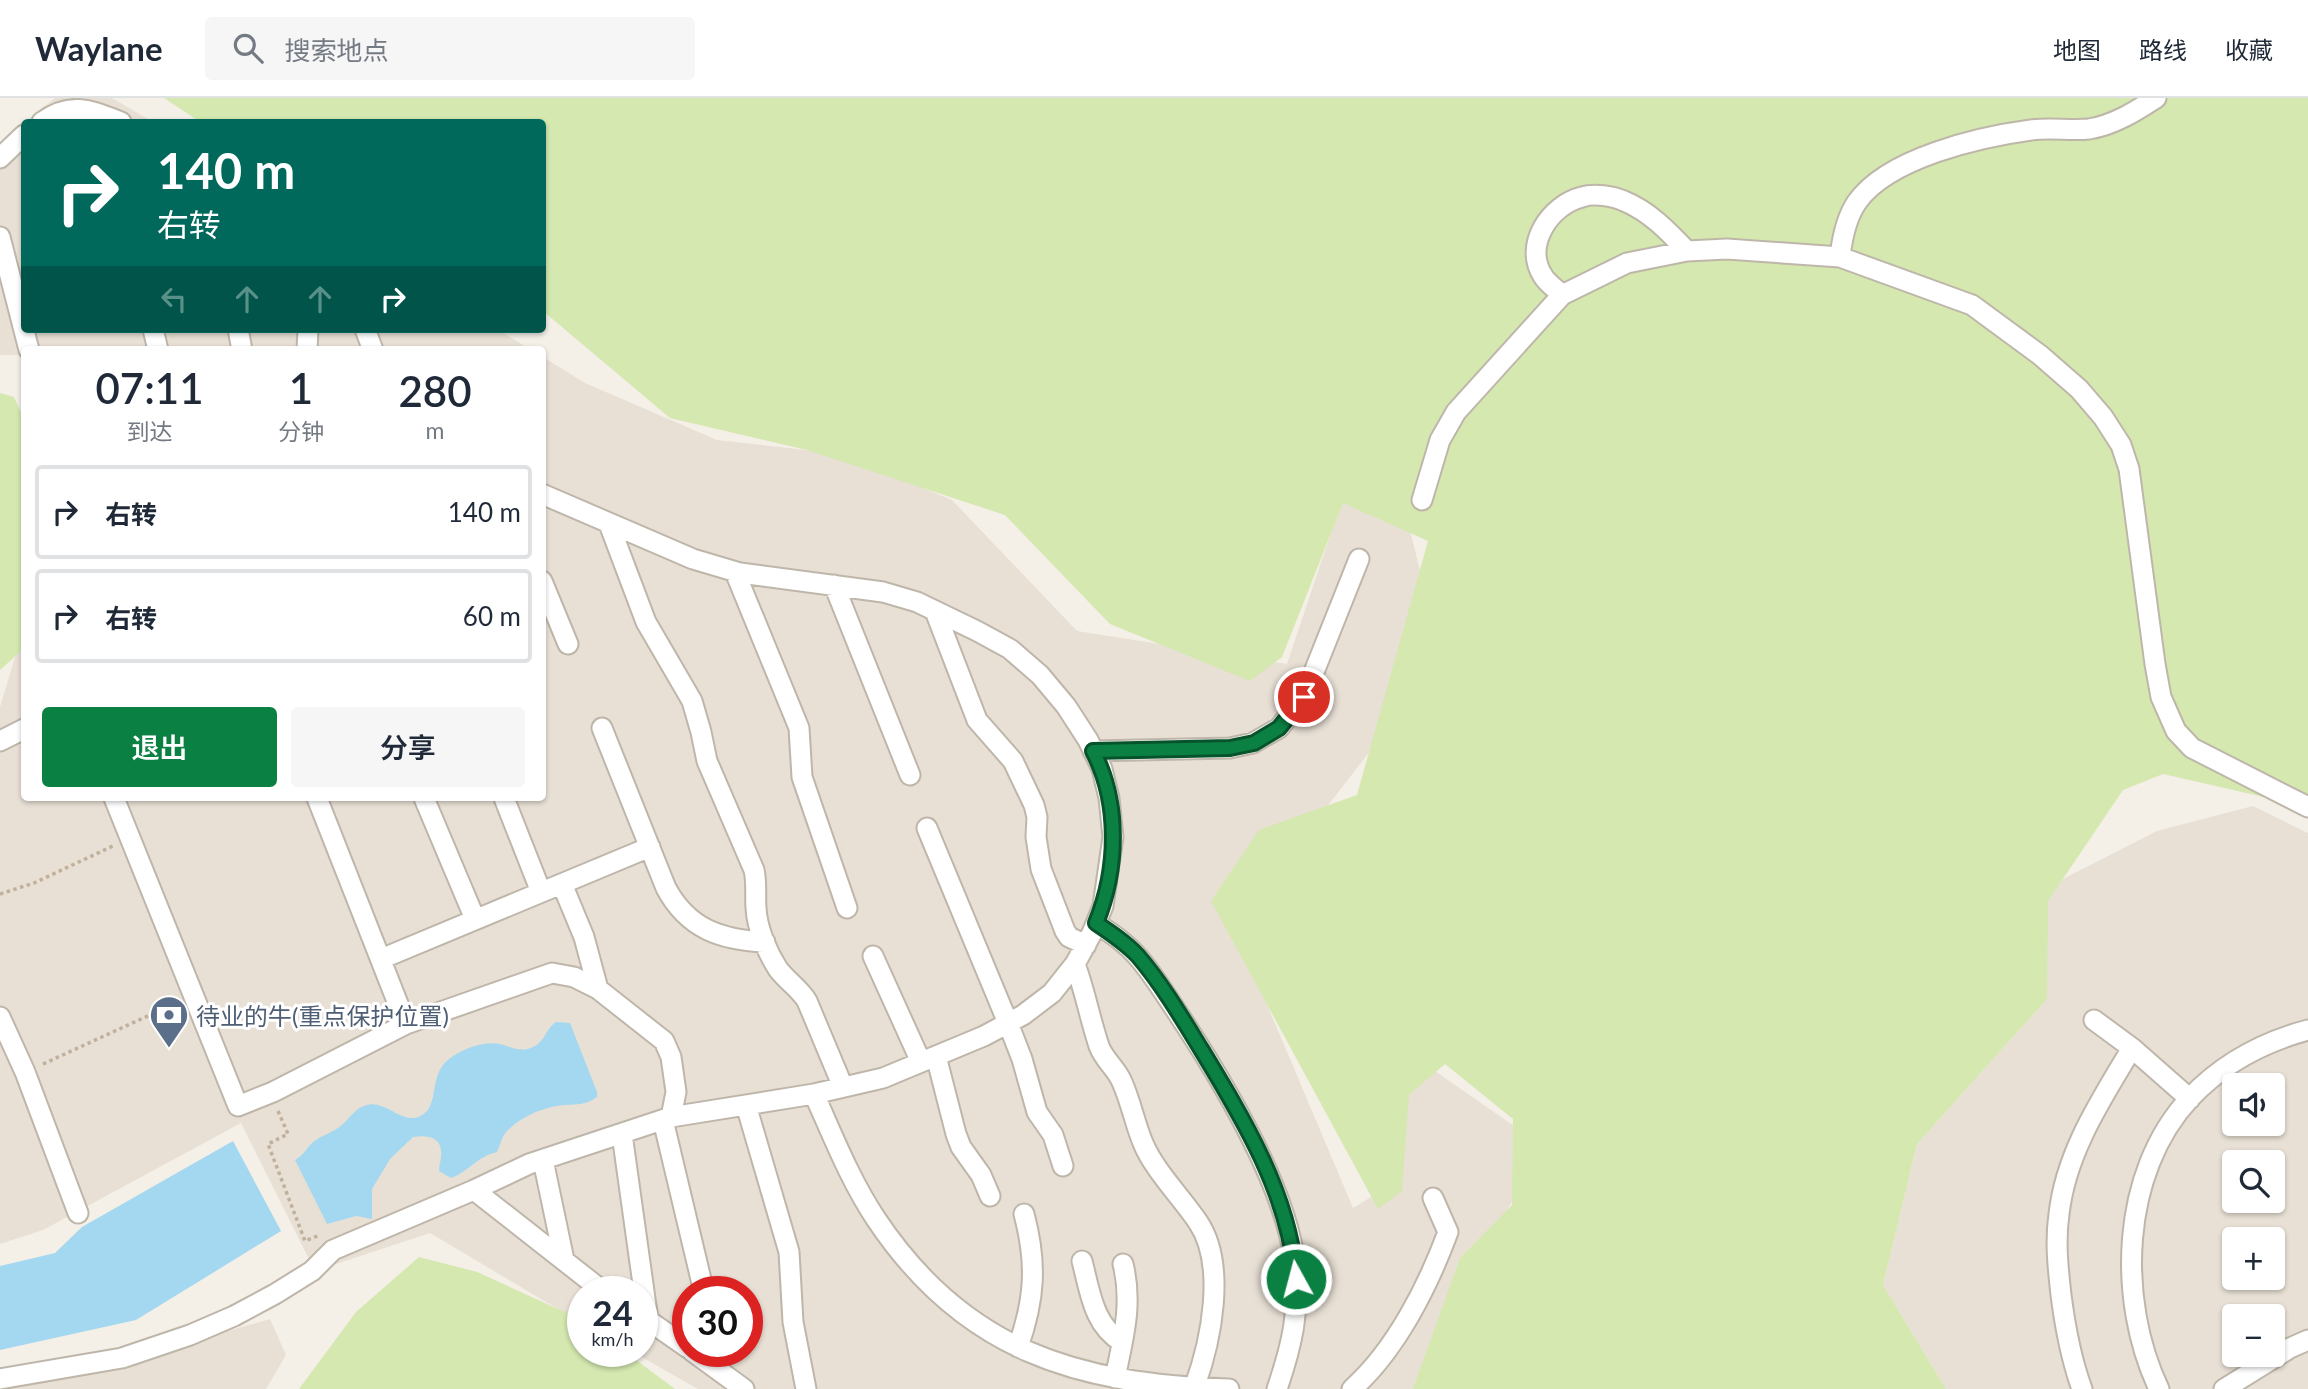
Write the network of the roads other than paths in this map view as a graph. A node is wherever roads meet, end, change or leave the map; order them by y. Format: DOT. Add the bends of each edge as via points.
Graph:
graph roads {
  1 [pos="2157,98"];
  2 [pos="47,119"];
  3 [pos="108,119"];
  4 [pos="21,138"];
  5 [pos="0,158"];
  6 [pos="0,237"];
  7 [pos="1688,251"];
  8 [pos="1840,257"];
  9 [pos="1562,295"];
  10 [pos="21,319"];
  11 [pos="546,496"];
  12 [pos="1422,500"];
  13 [pos="609,524"];
  14 [pos="1359,559"];
  15 [pos="735,572"];
  16 [pos="834,585"];
  17 [pos="546,591"];
  18 [pos="935,611"];
  19 [pos="568,644"];
  20 [pos="602,728"];
  21 [pos="21,730"];
  22 [pos="0,741"];
  23 [pos="1093,751"];
  24 [pos="909,775"];
  25 [pos="115,801"];
  26 [pos="318,801"];
  27 [pos="425,801"];
  28 [pos="505,801"];
  29 [pos="2308,807"];
  30 [pos="927,828"];
  31 [pos="650,847"];
  32 [pos="562,884"];
  33 [pos="541,892"];
  34 [pos="847,908"];
  35 [pos="475,919"];
  36 [pos="1096,923"];
  37 [pos="765,942"];
  38 [pos="1086,945"];
  39 [pos="873,956"];
  40 [pos="381,959"];
  41 [pos="1075,964"];
  42 [pos="598,989"];
  43 [pos="0,1017"];
  44 [pos="2094,1020"];
  45 [pos="1008,1023"];
  46 [pos="406,1024"];
  47 [pos="2308,1030"];
  48 [pos="2132,1048"];
  49 [pos="929,1059"];
  50 [pos="843,1087"];
  51 [pos="814,1094"];
  52 [pos="2190,1099"];
  53 [pos="746,1105"];
  54 [pos="667,1118"];
  55 [pos="622,1133"];
  56 [pos="543,1160"];
  57 [pos="1063,1166"];
  58 [pos="474,1191"];
  59 [pos="990,1196"];
  60 [pos="1433,1198"];
  61 [pos="78,1213"];
  62 [pos="1024,1213"];
  63 [pos="564,1260"];
  64 [pos="1082,1261"];
  65 [pos="1123,1264"];
  66 [pos="584,1276"];
  67 [pos="640,1276"];
  68 [pos="701,1276"];
  69 [pos="2308,1340"];
  70 [pos="1122,1342"];
  71 [pos="1018,1347"];
  72 [pos="714,1367"];
  73 [pos="722,1367"];
  74 [pos="724,1374"];
  75 [pos="0,1378"];
  76 [pos="1115,1378"];
  77 [pos="1194,1388"];
  78 [pos="744,1389"];
  79 [pos="806,1389"];
  80 [pos="1229,1389"];
  81 [pos="1277,1389"];
  82 [pos="1352,1389"];
  83 [pos="2082,1389"];
  84 [pos="2159,1389"];
  85 [pos="2224,1389"];
  1 -- 8 [label="street" via="2105,124 2031,130 1976,141 1896,168 1857,202"];
  2 -- 3 [label="street" via="71,108"];
  4 -- 5 [label="street"];
  6 -- 10 [label="street"];
  7 -- 8 [label="street"];
  7 -- 9 [label="street" via="1627,263"];
  7 -- 9 [label="street" via="1648,215 1624,201 1583,196 1558,208 1536,241 1543,276"];
  8 -- 29 [label="street" via="1972,305 2040,355 2103,417 2121,444 2129,469 2155,664 2161,697 2176,731 2192,748"];
  9 -- 12 [label="street" via="1456,412 1440,440"];
  11 -- 13 [label="street"];
  13 -- 15 [label="street"];
  13 -- 37 [label="street" via="646,622 692,701 707,761 754,870 756,911"];
  14 -- 23 [label="street" via="1304,697 1279,728 1254,743 1230,748"];
  15 -- 16 [label="street"];
  15 -- 34 [label="street" via="799,728 802,776"];
  16 -- 18 [label="street" via="883,592"];
  16 -- 24 [label="street"];
  17 -- 19 [label="street"];
  18 -- 23 [label="street" via="1010,649 1040,675 1066,706"];
  18 -- 38 [label="street" via="977,720 1013,761 1034,805 1041,869 1065,932"];
  20 -- 31 [label="street"];
  21 -- 22 [label="street"];
  23 -- 36 [label="street" via="1102,769 1114,837"];
  25 -- 46 [label="street" via="238,1106"];
  26 -- 40 [label="street"];
  27 -- 35 [label="street"];
  28 -- 33 [label="street"];
  30 -- 45 [label="street"];
  31 -- 32 [label="street"];
  31 -- 37 [label="street" via="666,888 687,918 739,941"];
  32 -- 33 [label="street"];
  32 -- 42 [label="street" via="584,937"];
  33 -- 35 [label="street"];
  35 -- 40 [label="street"];
  36 -- 38 [label="street"];
  36 -- 81 [label="street" via="1137,956 1181,1017 1222,1085 1276,1193 1291,1241 1297,1295 1292,1345"];
  37 -- 50 [label="street" via="780,971 803,993"];
  38 -- 41 [label="street"];
  39 -- 49 [label="street"];
  40 -- 46 [label="street"];
  41 -- 45 [label="street" via="1052,993"];
  41 -- 77 [label="street" via="1100,1049 1122,1082 1144,1146 1209,1242 1212,1320"];
  42 -- 46 [label="street" via="575,976 552,973"];
  42 -- 54 [label="street" via="664,1041 676,1092"];
  43 -- 61 [label="street"];
  44 -- 48 [label="street"];
  45 -- 49 [label="street"];
  45 -- 57 [label="street" via="1037,1112 1053,1135"];
  47 -- 52 [label="street" via="2236,1060"];
  48 -- 52 [label="street"];
  48 -- 83 [label="street" via="2082,1135 2058,1215 2063,1310"];
  49 -- 50 [label="street" via="883,1078"];
  49 -- 59 [label="street" via="961,1147"];
  50 -- 51 [label="street"];
  51 -- 53 [label="street"];
  51 -- 71 [label="street" via="857,1187 901,1253 937,1294 990,1333"];
  52 -- 84 [label="street" via="2152,1161 2132,1239 2134,1312"];
  53 -- 54 [label="street"];
  53 -- 79 [label="street" via="789,1252 793,1322"];
  54 -- 55 [label="street"];
  54 -- 68 [label="street"];
  55 -- 56 [label="street"];
  55 -- 67 [label="street"];
  56 -- 58 [label="street"];
  56 -- 63 [label="street"];
  58 -- 63 [label="street"];
  58 -- 75 [label="street" via="332,1251 312,1271 275,1294 190,1335 122,1358"];
  60 -- 82 [label="street" via="1448,1232 1433,1273 1402,1327"];
  62 -- 71 [label="street" via="1034,1275 1027,1324"];
  63 -- 66 [label="street"];
  64 -- 70 [label="street" via="1098,1316"];
  65 -- 70 [label="street" via="1128,1306"];
  69 -- 85 [label="street"];
  70 -- 76 [label="street"];
  71 -- 76 [label="street" via="1058,1364"];
  72 -- 74 [label="street"];
  73 -- 74 [label="street"];
  74 -- 78 [label="street"];
  76 -- 77 [label="street"];
  77 -- 80 [label="street"];
}
